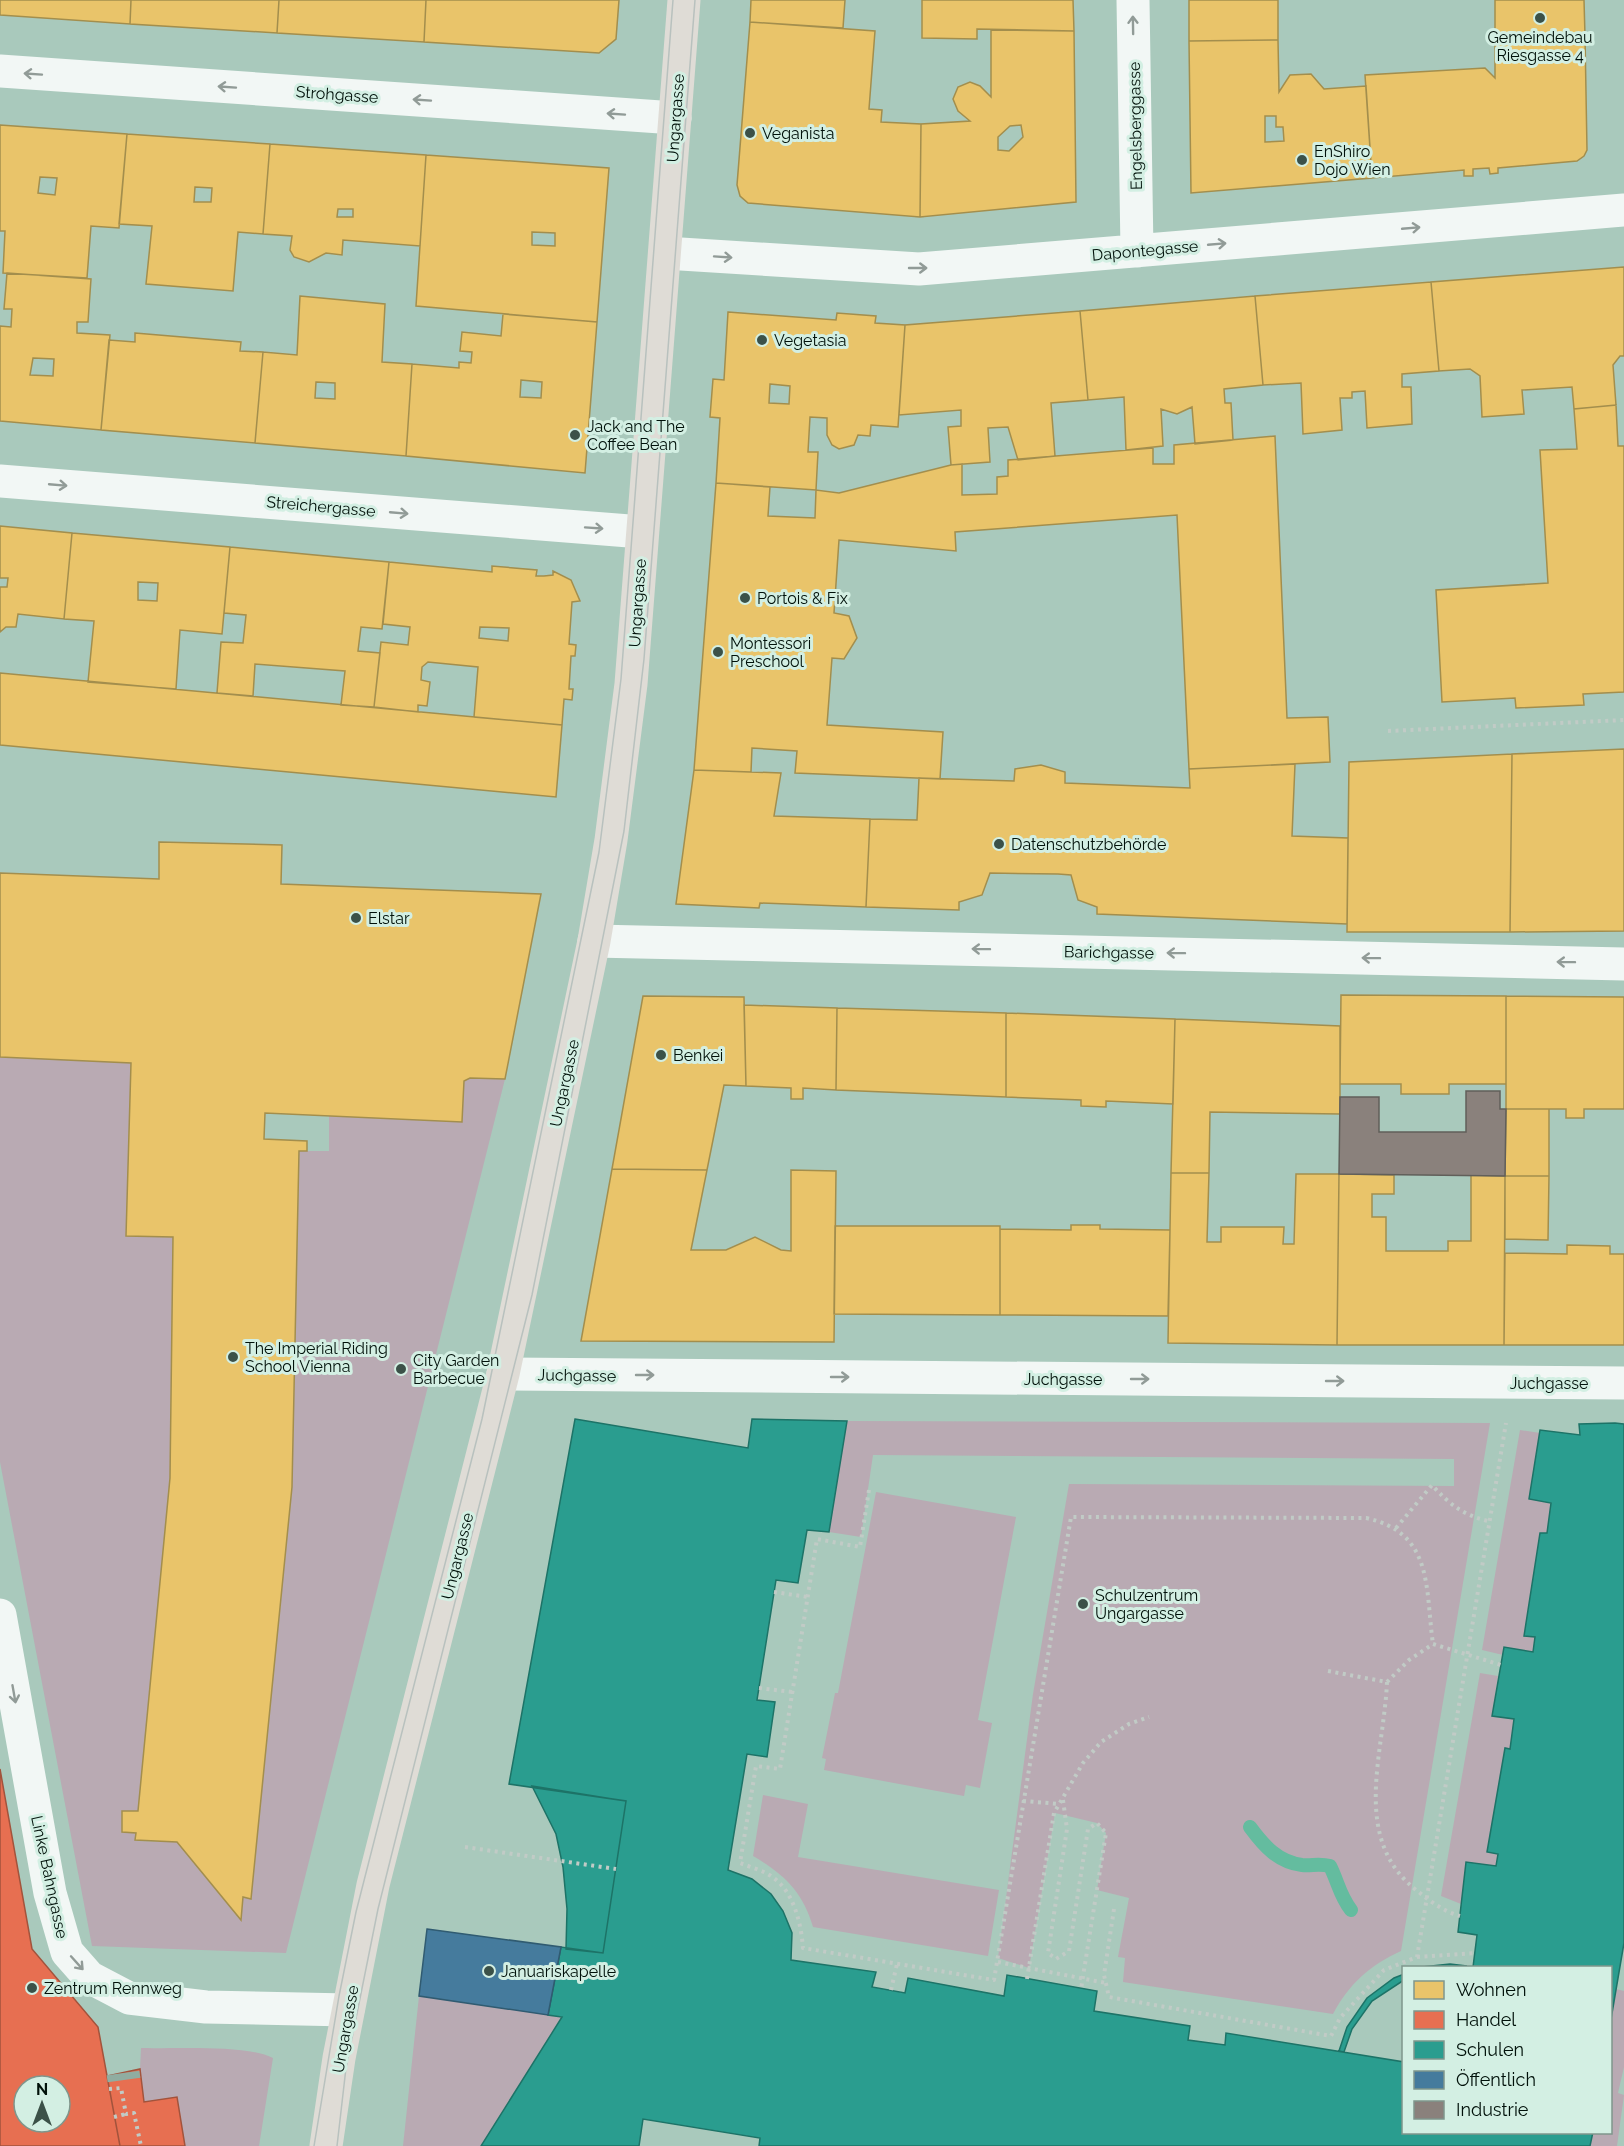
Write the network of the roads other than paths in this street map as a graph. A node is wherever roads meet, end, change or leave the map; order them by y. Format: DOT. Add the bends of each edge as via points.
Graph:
graph roads {
  1 [pos="684,0"];
  2 [pos="1133,0"];
  3 [pos="0,71"];
  4 [pos="675,118"];
  5 [pos="1624,210"];
  6 [pos="1137,251"];
  7 [pos="665,253"];
  8 [pos="0,481"];
  9 [pos="642,532"];
  10 [pos="594,941"];
  11 [pos="1624,964"];
  12 [pos="503,1374"];
  13 [pos="1624,1383"];
  14 [pos="0,1615"];
  15 [pos="348,2010"];
  16 [pos="326,2146"];
  1 -- 4 [label="main road, Ungargasse"];
  6 -- 2 [label="street, Engelsberggasse, one-way"];
  4 -- 3 [label="street, Strohgasse, one-way"];
  4 -- 7 [label="main road, Ungargasse"];
  6 -- 5 [label="street, Dapontegasse, one-way"];
  7 -- 6 [label="street, Dapontegasse, one-way" via="919,269"];
  7 -- 9 [label="main road, Ungargasse"];
  8 -- 9 [label="street, Streichergasse, one-way"];
  9 -- 10 [label="main road, Ungargasse" via="629,696"];
  11 -- 10 [label="street, Barichgasse, one-way"];
  10 -- 12 [label="main road, Ungargasse"];
  12 -- 13 [label="street, Juchgasse, one-way"];
  12 -- 15 [label="main road, Ungargasse" via="373,1885"];
  14 -- 15 [label="street, Linke Bahngasse, one-way" via="50,1893 67,1952 89,1977 129,1998 206,2007"];
  15 -- 16 [label="main road, Ungargasse"];
}
